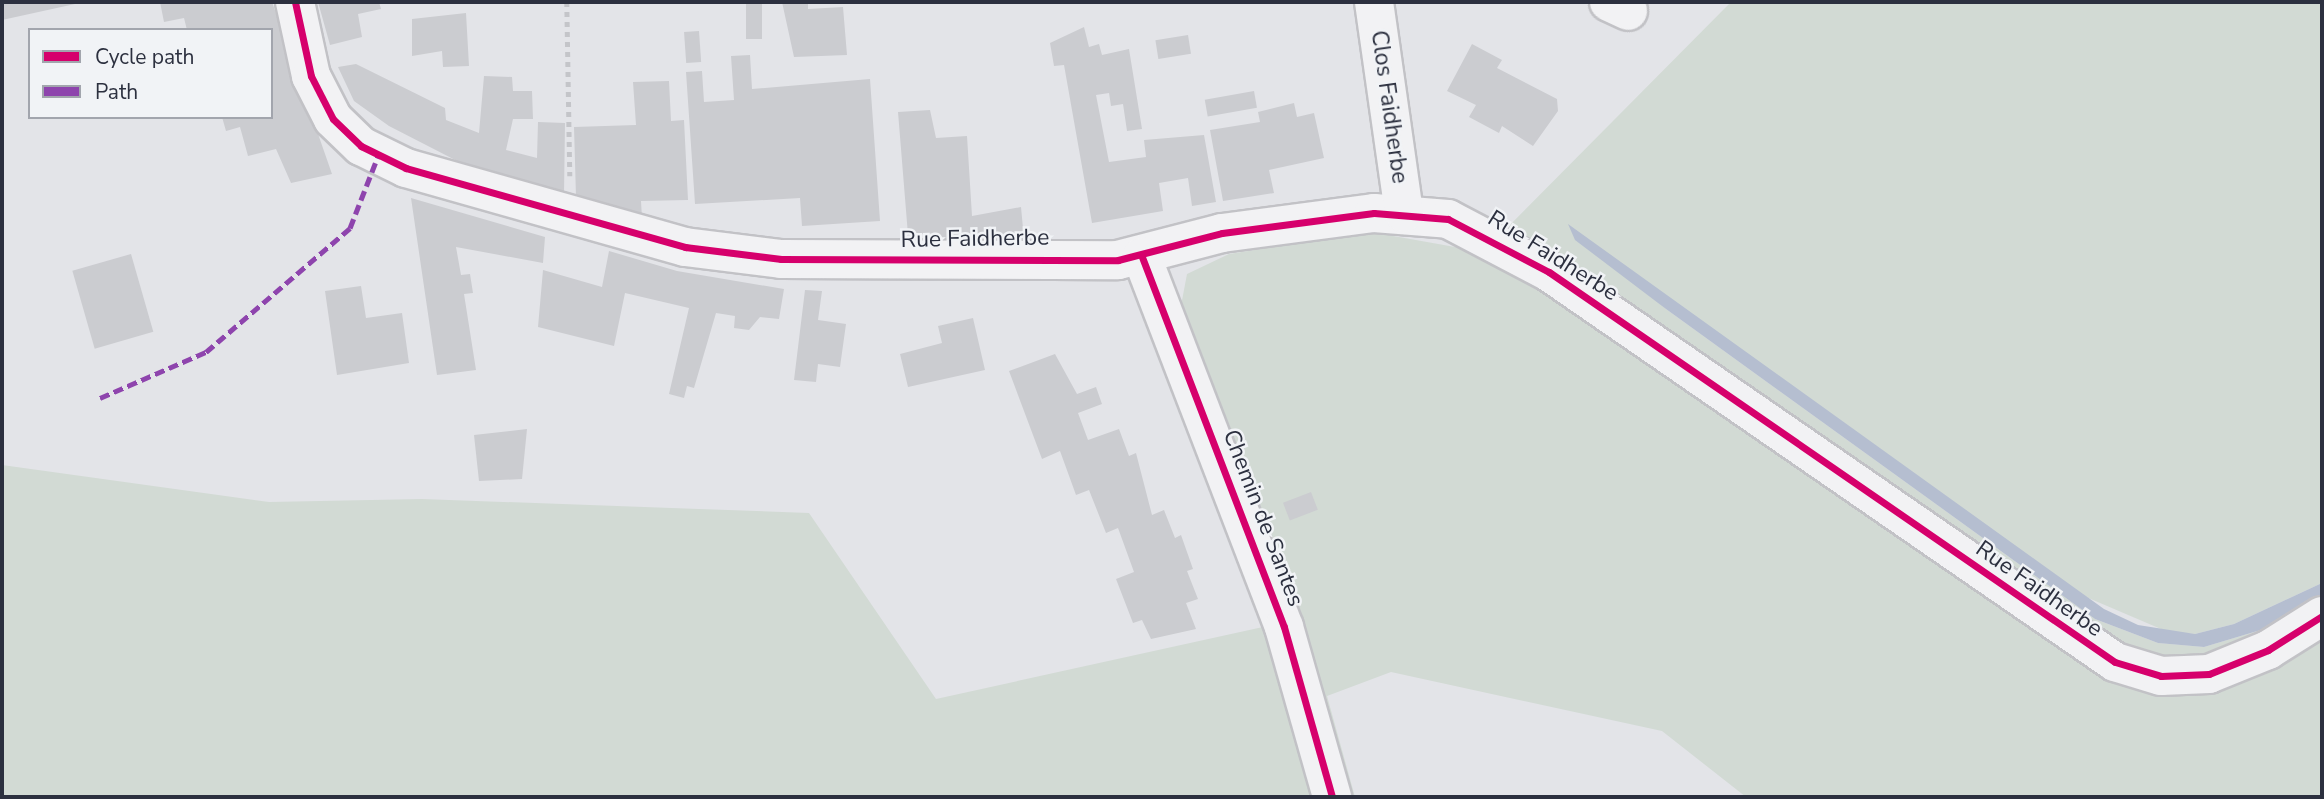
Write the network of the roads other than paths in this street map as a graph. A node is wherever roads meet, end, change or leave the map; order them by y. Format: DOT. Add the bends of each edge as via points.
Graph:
graph roads {
  1 [pos="295,2"];
  2 [pos="1374,2"];
  3 [pos="1404,212"];
  4 [pos="1142,257"];
  5 [pos="2322,616"];
  6 [pos="1332,797"];
  1 -- 4 [label="street, Rue Faidherbe" via="311,76 332,118 361,146 406,168 685,247 781,259"];
  2 -- 3 [label="street, Clos Faidherbe"];
  3 -- 4 [label="street, Rue Faidherbe" via="1222,233"];
  3 -- 5 [label="street, Rue Faidherbe" via="1469,226 1540,266 2115,662 2161,676 2209,674 2268,650"];
  4 -- 6 [label="street, Chemin de Santes" via="1284,627"];
}
